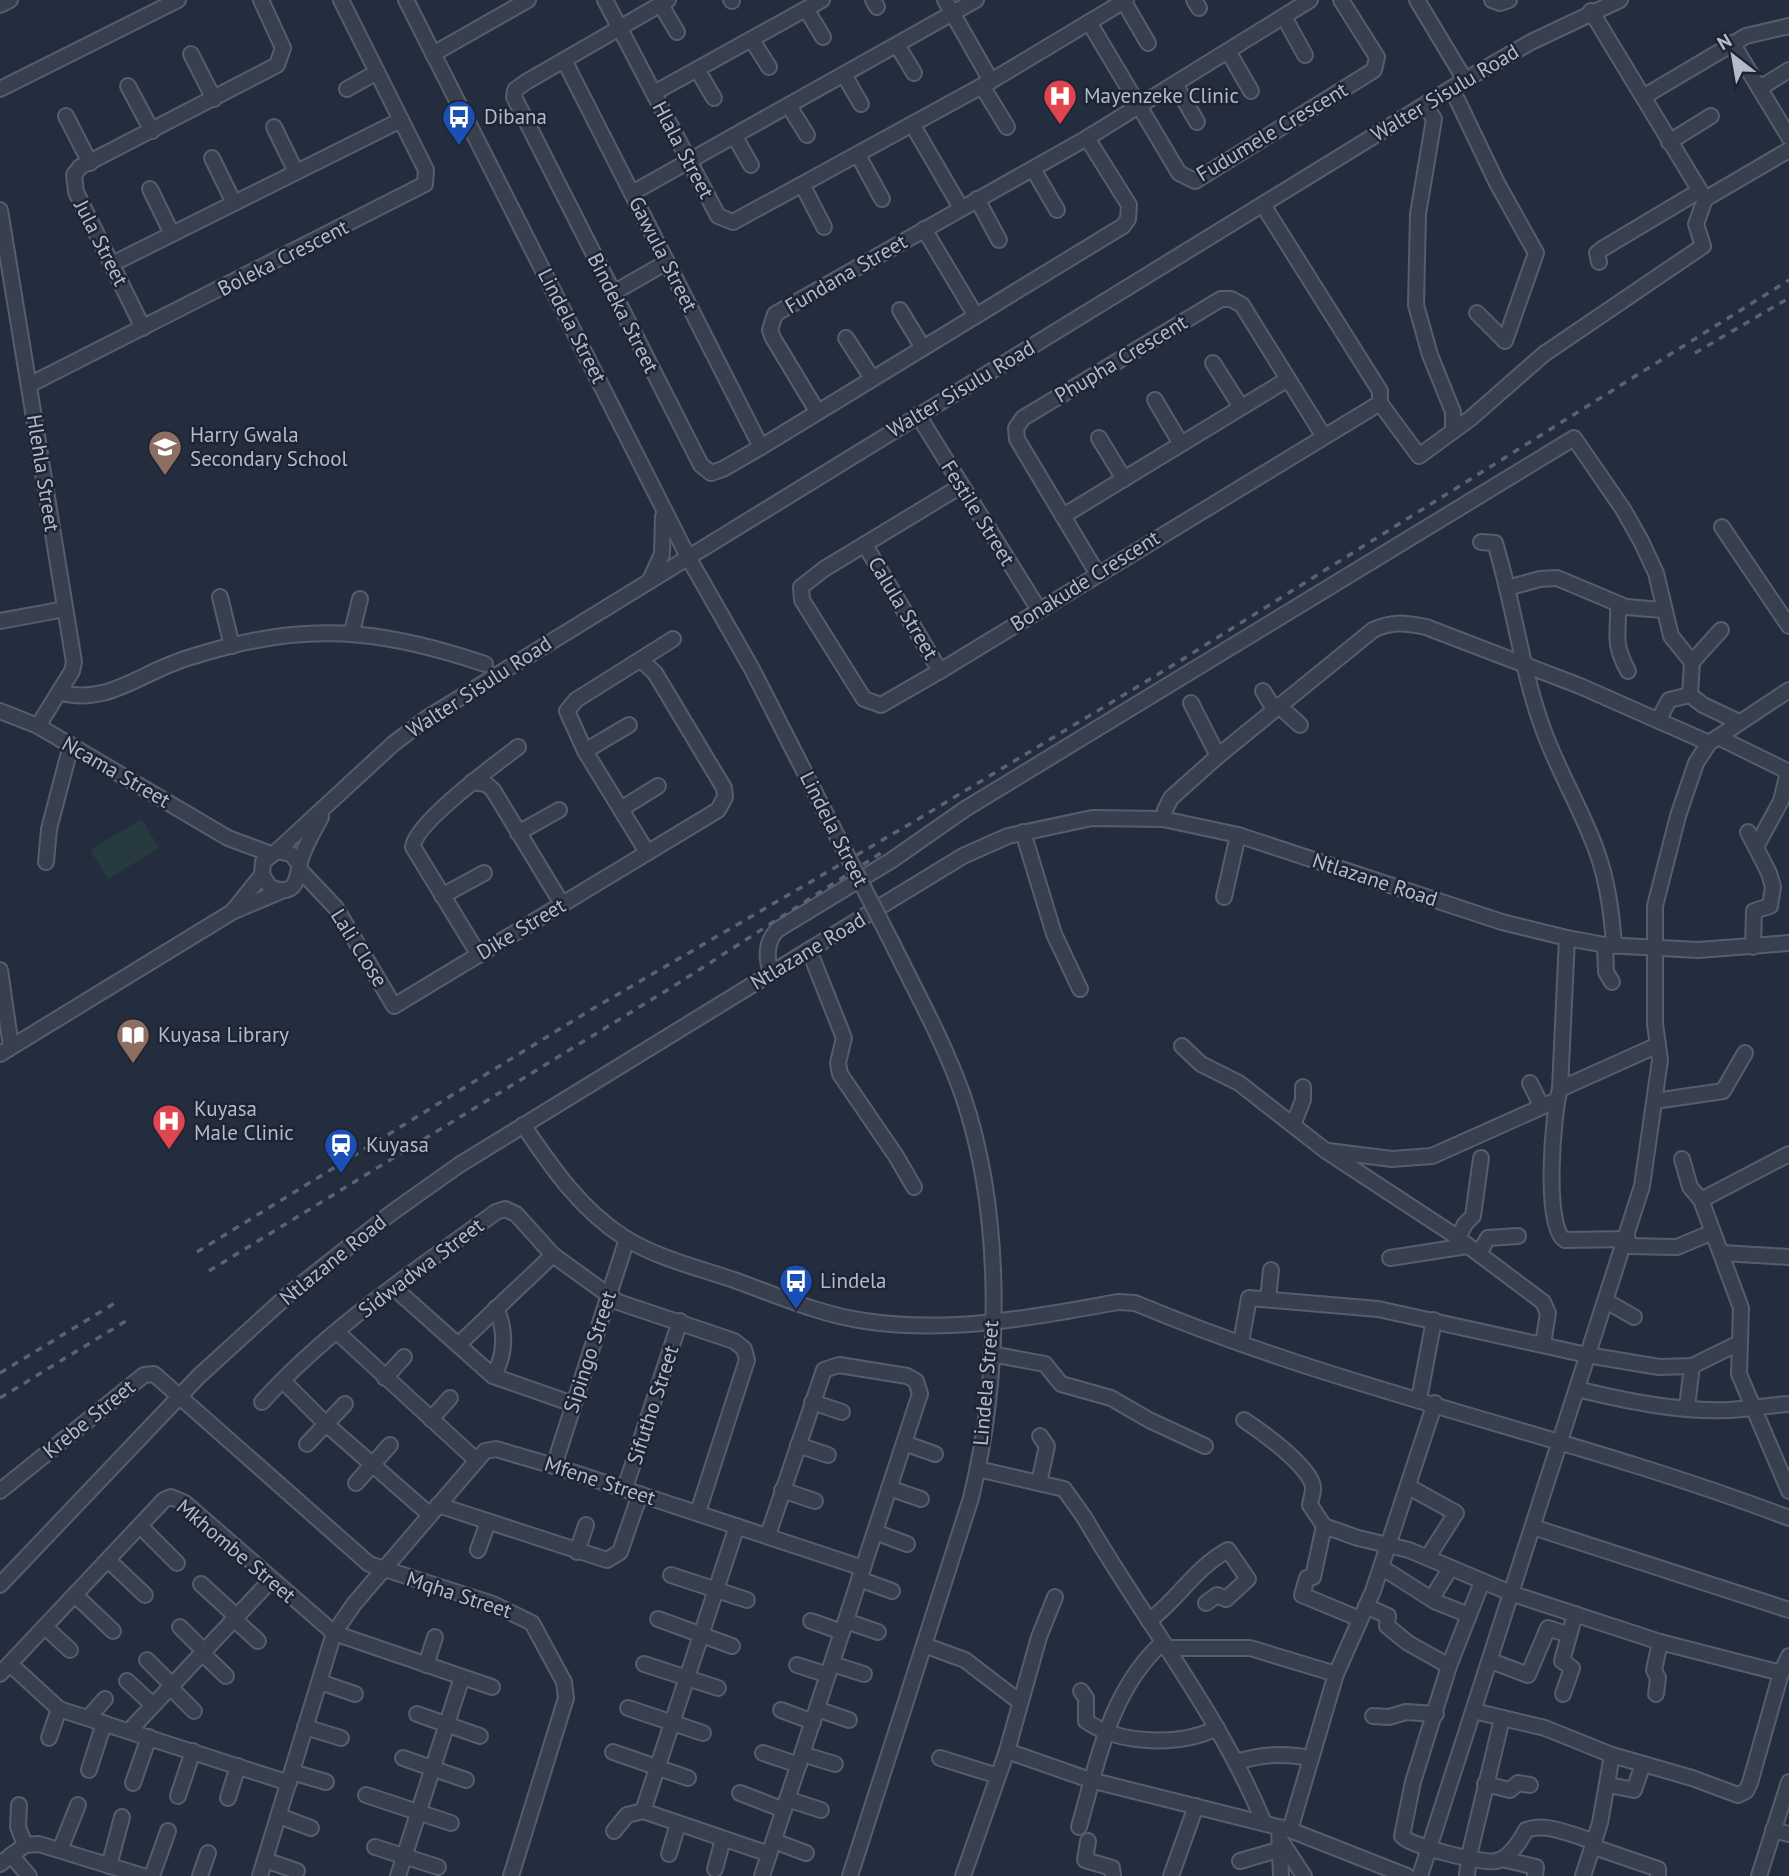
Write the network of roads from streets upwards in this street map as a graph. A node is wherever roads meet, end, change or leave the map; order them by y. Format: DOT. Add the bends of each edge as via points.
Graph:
graph roads {
  1 [pos="10,0"];
  2 [pos="178,0"];
  3 [pos="261,0"];
  4 [pos="341,0"];
  5 [pos="406,0"];
  6 [pos="528,0"];
  7 [pos="605,0"];
  8 [pos="822,0"];
  9 [pos="944,0"];
  10 [pos="976,0"];
  11 [pos="1310,0"];
  12 [pos="1342,0"];
  13 [pos="1492,0"];
  14 [pos="1509,0"];
  15 [pos="1619,0"];
  16 [pos="1125,1"];
  17 [pos="664,2"];
  18 [pos="1423,2"];
  19 [pos="0,5"];
  20 [pos="806,9"];
  21 [pos="1591,12"];
  22 [pos="952,13"];
  23 [pos="1284,17"];
  24 [pos="1089,22"];
  25 [pos="1789,26"];
  26 [pos="620,29"];
  27 [pos="677,32"];
  28 [pos="823,37"];
  29 [pos="752,40"];
  30 [pos="1148,43"];
  31 [pos="1732,43"];
  32 [pos="897,45"];
  33 [pos="1228,51"];
  34 [pos="191,54"];
  35 [pos="433,54"];
  36 [pos="1305,55"];
  37 [pos="565,61"];
  38 [pos="769,67"];
  39 [pos="1789,70"];
  40 [pos="698,71"];
  41 [pos="377,72"];
  42 [pos="914,73"];
  43 [pos="844,75"];
  44 [pos="1465,80"];
  45 [pos="987,84"];
  46 [pos="1175,84"];
  47 [pos="128,86"];
  48 [pos="1760,88"];
  49 [pos="0,89"];
  50 [pos="347,89"];
  51 [pos="1452,89"];
  52 [pos="1251,91"];
  53 [pos="654,93"];
  54 [pos="1643,97"];
  55 [pos="714,98"];
  56 [pos="214,99"];
  57 [pos="861,104"];
  58 [pos="1425,105"];
  59 [pos="789,106"];
  60 [pos="1138,107"];
  61 [pos="66,116"];
  62 [pos="1711,116"];
  63 [pos="401,120"];
  64 [pos="1197,122"];
  65 [pos="912,124"];
  66 [pos="274,127"];
  67 [pos="1007,127"];
  68 [pos="152,131"];
  69 [pos="807,135"];
  70 [pos="735,137"];
  71 [pos="1789,137"];
  72 [pos="1087,138"];
  73 [pos="1669,142"];
  74 [pos="1789,150"];
  75 [pos="858,155"];
  76 [pos="212,158"];
  77 [pos="690,162"];
  78 [pos="90,163"];
  79 [pos="751,165"];
  80 [pos="1033,169"];
  81 [pos="296,172"];
  82 [pos="803,186"];
  83 [pos="150,189"];
  84 [pos="632,193"];
  85 [pos="1702,195"];
  86 [pos="882,199"];
  87 [pos="977,199"];
  88 [pos="234,203"];
  89 [pos="1262,205"];
  90 [pos="961,208"];
  91 [pos="1056,210"];
  92 [pos="0,211"];
  93 [pos="824,227"];
  94 [pos="924,229"];
  95 [pos="172,234"];
  96 [pos="2,239"];
  97 [pos="999,240"];
  98 [pos="667,262"];
  99 [pos="1598,262"];
  100 [pos="112,264"];
  101 [pos="613,293"];
  102 [pos="900,310"];
  103 [pos="1477,313"];
  104 [pos="976,316"];
  105 [pos="143,328"];
  106 [pos="846,338"];
  107 [pos="923,348"];
  108 [pos="1213,363"];
  109 [pos="872,378"];
  110 [pos="1287,379"];
  111 [pos="29,385"];
  112 [pos="1155,400"];
  113 [pos="1380,402"];
  114 [pos="1241,407"];
  115 [pos="817,411"];
  116 [pos="918,415"];
  117 [pos="1453,431"];
  118 [pos="1324,436"];
  119 [pos="1099,438"];
  120 [pos="1181,444"];
  121 [pos="761,447"];
  122 [pos="1124,479"];
  123 [pos="961,485"];
  124 [pos="663,507"];
  125 [pos="1063,516"];
  126 [pos="1722,527"];
  127 [pos="1481,542"];
  128 [pos="865,545"];
  129 [pos="688,557"];
  130 [pos="1097,573"];
  131 [pos="649,581"];
  132 [pos="1507,588"];
  133 [pos="220,597"];
  134 [pos="360,598"];
  135 [pos="1618,604"];
  136 [pos="65,609"];
  137 [pos="1039,610"];
  138 [pos="1663,610"];
  139 [pos="0,621"];
  140 [pos="1789,626"];
  141 [pos="1721,630"];
  142 [pos="352,632"];
  143 [pos="673,639"];
  144 [pos="232,646"];
  145 [pos="642,662"];
  146 [pos="1692,662"];
  147 [pos="485,664"];
  148 [pos="1524,666"];
  149 [pos="940,671"];
  150 [pos="1628,671"];
  151 [pos="1263,691"];
  152 [pos="59,692"];
  153 [pos="1788,692"];
  154 [pos="1690,695"];
  155 [pos="1191,703"];
  156 [pos="1276,707"];
  157 [pos="0,711"];
  158 [pos="1659,719"];
  159 [pos="1739,722"];
  160 [pos="629,725"];
  161 [pos="1300,725"];
  162 [pos="38,726"];
  163 [pos="1714,740"];
  164 [pos="71,745"];
  165 [pos="518,747"];
  166 [pos="585,751"];
  167 [pos="1218,756"];
  168 [pos="1789,772"];
  169 [pos="472,782"];
  170 [pos="658,786"];
  171 [pos="621,809"];
  172 [pos="325,810"];
  173 [pos="559,810"];
  174 [pos="1166,810"];
  175 [pos="1023,832"];
  176 [pos="1748,832"];
  177 [pos="518,833"];
  178 [pos="1238,835"];
  179 [pos="228,838"];
  180 [pos="1757,845"];
  181 [pos="647,852"];
  182 [pos="274,853"];
  183 [pos="46,862"];
  184 [pos="300,867"];
  185 [pos="262,872"];
  186 [pos="484,873"];
  187 [pos="288,889"];
  188 [pos="319,892"];
  189 [pos="442,896"];
  190 [pos="1224,897"];
  191 [pos="562,904"];
  192 [pos="232,912"];
  193 [pos="1567,938"];
  194 [pos="1789,943"];
  195 [pos="1609,945"];
  196 [pos="1753,947"];
  197 [pos="1654,949"];
  198 [pos="809,950"];
  199 [pos="479,955"];
  200 [pos="0,970"];
  201 [pos="771,973"];
  202 [pos="1612,982"];
  203 [pos="1080,989"];
  204 [pos="394,1006"];
  205 [pos="1658,1045"];
  206 [pos="1182,1046"];
  207 [pos="5,1051"];
  208 [pos="1745,1053"];
  209 [pos="1530,1083"];
  210 [pos="1303,1087"];
  211 [pos="1552,1098"];
  212 [pos="1654,1101"];
  213 [pos="523,1125"];
  214 [pos="1293,1125"];
  215 [pos="1326,1151"];
  216 [pos="1789,1154"];
  217 [pos="1481,1158"];
  218 [pos="1682,1159"];
  219 [pos="914,1187"];
  220 [pos="1701,1200"];
  221 [pos="1713,1232"];
  222 [pos="1518,1236"];
  223 [pos="627,1239"];
  224 [pos="1626,1242"];
  225 [pos="1468,1246"];
  226 [pos="1723,1253"];
  227 [pos="552,1255"];
  228 [pos="1789,1257"];
  229 [pos="1390,1258"];
  230 [pos="1271,1270"];
  231 [pos="393,1287"];
  232 [pos="610,1296"];
  233 [pos="1268,1299"];
  234 [pos="1606,1301"];
  235 [pos="496,1308"];
  236 [pos="1634,1317"];
  237 [pos="1434,1320"];
  238 [pos="680,1321"];
  239 [pos="992,1323"];
  240 [pos="337,1332"];
  241 [pos="1241,1342"];
  242 [pos="1739,1343"];
  243 [pos="1543,1344"];
  244 [pos="458,1345"];
  245 [pos="991,1354"];
  246 [pos="1587,1356"];
  247 [pos="404,1357"];
  248 [pos="1692,1366"];
  249 [pos="493,1376"];
  250 [pos="385,1378"];
  251 [pos="282,1381"];
  252 [pos="1577,1389"];
  253 [pos="181,1395"];
  254 [pos="450,1398"];
  255 [pos="1419,1399"];
  256 [pos="262,1402"];
  257 [pos="812,1402"];
  258 [pos="345,1404"];
  259 [pos="573,1404"];
  260 [pos="1436,1404"];
  261 [pos="1789,1404"];
  262 [pos="1752,1407"];
  263 [pos="1687,1408"];
  264 [pos="842,1412"];
  265 [pos="431,1419"];
  266 [pos="1244,1420"];
  267 [pos="326,1424"];
  268 [pos="1040,1436"];
  269 [pos="904,1443"];
  270 [pos="307,1444"];
  271 [pos="1560,1444"];
  272 [pos="390,1445"];
  273 [pos="797,1445"];
  274 [pos="1205,1446"];
  275 [pos="936,1454"];
  276 [pos="828,1455"];
  277 [pos="475,1460"];
  278 [pos="373,1465"];
  279 [pos="554,1466"];
  280 [pos="978,1469"];
  281 [pos="356,1483"];
  282 [pos="1039,1483"];
  283 [pos="1409,1487"];
  284 [pos="625,1488"];
  285 [pos="889,1488"];
  286 [pos="0,1490"];
  287 [pos="782,1490"];
  288 [pos="1789,1491"];
  289 [pos="639,1494"];
  290 [pos="921,1499"];
  291 [pos="815,1502"];
  292 [pos="434,1510"];
  293 [pos="698,1512"];
  294 [pos="1789,1518"];
  295 [pos="488,1522"];
  296 [pos="586,1525"];
  297 [pos="140,1526"];
  298 [pos="737,1526"];
  299 [pos="1324,1526"];
  300 [pos="1533,1527"];
  301 [pos="875,1532"];
  302 [pos="768,1535"];
  303 [pos="907,1544"];
  304 [pos="1389,1544"];
  305 [pos="478,1550"];
  306 [pos="578,1552"];
  307 [pos="1428,1558"];
  308 [pos="108,1560"];
  309 [pos="177,1563"];
  310 [pos="1381,1567"];
  311 [pos="1450,1569"];
  312 [pos="382,1570"];
  313 [pos="861,1573"];
  314 [pos="671,1575"];
  315 [pos="271,1580"];
  316 [pos="1482,1582"];
  317 [pos="201,1584"];
  318 [pos="0,1586"];
  319 [pos="715,1590"];
  320 [pos="892,1591"];
  321 [pos="1513,1594"];
  322 [pos="75,1595"];
  323 [pos="145,1595"];
  324 [pos="1055,1597"];
  325 [pos="1432,1598"];
  326 [pos="747,1600"];
  327 [pos="1206,1603"];
  328 [pos="1789,1610"];
  329 [pos="1363,1613"];
  330 [pos="1575,1614"];
  331 [pos="1469,1615"];
  332 [pos="235,1617"];
  333 [pos="658,1619"];
  334 [pos="811,1621"];
  335 [pos="1149,1621"];
  336 [pos="844,1626"];
  337 [pos="45,1627"];
  338 [pos="180,1627"];
  339 [pos="113,1631"];
  340 [pos="878,1632"];
  341 [pos="334,1633"];
  342 [pos="701,1633"];
  343 [pos="1569,1635"];
  344 [pos="435,1637"];
  345 [pos="258,1641"];
  346 [pos="1660,1642"];
  347 [pos="924,1645"];
  348 [pos="733,1646"];
  349 [pos="1164,1646"];
  350 [pos="70,1650"];
  351 [pos="203,1652"];
  352 [pos="1789,1656"];
  353 [pos="147,1660"];
  354 [pos="1491,1661"];
  355 [pos="644,1664"];
  356 [pos="426,1665"];
  357 [pos="797,1665"];
  358 [pos="1449,1666"];
  359 [pos="5,1669"];
  360 [pos="830,1670"];
  361 [pos="1781,1673"];
  362 [pos="864,1674"];
  363 [pos="1336,1674"];
  364 [pos="226,1676"];
  365 [pos="462,1677"];
  366 [pos="686,1679"];
  367 [pos="127,1681"];
  368 [pos="320,1682"];
  369 [pos="171,1686"];
  370 [pos="492,1687"];
  371 [pos="718,1689"];
  372 [pos="1081,1691"];
  373 [pos="355,1694"];
  374 [pos="1563,1694"];
  375 [pos="1656,1694"];
  376 [pos="105,1699"];
  377 [pos="1020,1702"];
  378 [pos="153,1706"];
  379 [pos="628,1708"];
  380 [pos="60,1709"];
  381 [pos="781,1710"];
  382 [pos="194,1711"];
  383 [pos="1474,1711"];
  384 [pos="417,1714"];
  385 [pos="1436,1714"];
  386 [pos="815,1715"];
  387 [pos="1373,1716"];
  388 [pos="89,1718"];
  389 [pos="1502,1719"];
  390 [pos="849,1720"];
  391 [pos="104,1723"];
  392 [pos="672,1723"];
  393 [pos="447,1724"];
  394 [pos="305,1727"];
  395 [pos="1217,1728"];
  396 [pos="130,1730"];
  397 [pos="1105,1730"];
  398 [pos="703,1733"];
  399 [pos="481,1736"];
  400 [pos="149,1737"];
  401 [pos="49,1738"];
  402 [pos="341,1738"];
  403 [pos="193,1751"];
  404 [pos="1007,1751"];
  405 [pos="612,1752"];
  406 [pos="763,1753"];
  407 [pos="1612,1755"];
  408 [pos="402,1758"];
  409 [pos="940,1758"];
  410 [pos="1311,1758"];
  411 [pos="800,1760"];
  412 [pos="1236,1762"];
  413 [pos="835,1764"];
  414 [pos="1643,1764"];
  415 [pos="238,1766"];
  416 [pos="433,1768"];
  417 [pos="658,1768"];
  418 [pos="89,1770"];
  419 [pos="998,1776"];
  420 [pos="290,1778"];
  421 [pos="688,1778"];
  422 [pos="466,1780"];
  423 [pos="1090,1780"];
  424 [pos="1789,1782"];
  425 [pos="133,1783"];
  426 [pos="326,1783"];
  427 [pos="1485,1784"];
  428 [pos="1530,1785"];
  429 [pos="1609,1785"];
  430 [pos="740,1793"];
  431 [pos="366,1795"];
  432 [pos="178,1796"];
  433 [pos="228,1798"];
  434 [pos="19,1805"];
  435 [pos="78,1805"];
  436 [pos="785,1805"];
  437 [pos="1196,1806"];
  438 [pos="821,1810"];
  439 [pos="643,1811"];
  440 [pos="418,1812"];
  441 [pos="279,1816"];
  442 [pos="122,1817"];
  443 [pos="452,1823"];
  444 [pos="1264,1823"];
  445 [pos="678,1824"];
  446 [pos="1079,1827"];
  447 [pos="311,1828"];
  448 [pos="1773,1829"];
  449 [pos="168,1831"];
  450 [pos="614,1831"];
  451 [pos="1789,1835"];
  452 [pos="1282,1837"];
  453 [pos="723,1839"];
  454 [pos="1088,1841"];
  455 [pos="1595,1844"];
  456 [pos="25,1845"];
  457 [pos="375,1847"];
  458 [pos="772,1847"];
  459 [pos="60,1850"];
  460 [pos="1429,1850"];
  461 [pos="208,1853"];
  462 [pos="806,1853"];
  463 [pos="668,1854"];
  464 [pos="404,1856"];
  465 [pos="1469,1856"];
  466 [pos="1502,1859"];
  467 [pos="6,1860"];
  468 [pos="265,1860"];
  469 [pos="1240,1861"];
  470 [pos="109,1866"];
  471 [pos="438,1867"];
  472 [pos="715,1869"];
  473 [pos="297,1871"];
  474 [pos="29,1876"];
  475 [pos="143,1876"];
  476 [pos="152,1876"];
  477 [pos="200,1876"];
  478 [pos="260,1876"];
  479 [pos="398,1876"];
  480 [pos="511,1876"];
  481 [pos="762,1876"];
  482 [pos="850,1876"];
  483 [pos="962,1876"];
  484 [pos="1113,1876"];
  485 [pos="1171,1876"];
  486 [pos="1280,1876"];
  487 [pos="1304,1876"];
  488 [pos="1407,1876"];
  489 [pos="1420,1876"];
  490 [pos="1467,1876"];
  491 [pos="1535,1876"];
  492 [pos="1583,1876"];
  493 [pos="1658,1876"];
  494 [pos="1759,1876"];
  1 -- 19 [label="street"];
  2 -- 49 [label="street"];
  3 -- 56 [label="street" via="281,41 282,60"];
  4 -- 41 [label="street, Boleka Crescent"];
  5 -- 35 [label="street, Lindela Street"];
  6 -- 35 [label="street"];
  7 -- 26 [label="street, Hlala Street"];
  8 -- 20 [label="street"];
  9 -- 22 [label="street"];
  10 -- 22 [label="street"];
  11 -- 23 [label="street, Fundana Street"];
  12 -- 60 [label="street, Fudumele Crescent" via="1377,57 1374,70 1200,179 1189,181 1179,173"];
  13 -- 14 [label="street"];
  15 -- 21 [label="street, Walter Sisulu Road"];
  16 -- 24 [label="street, Hlala Street"];
  16 -- 30 [label="street, Hlala Street"];
  17 -- 26 [label="street, Bindeka Street"];
  17 -- 27 [label="street"];
  18 -- 44 [label="street"];
  20 -- 28 [label="street"];
  20 -- 29 [label="street"];
  21 -- 44 [label="street, Walter Sisulu Road"];
  21 -- 54 [label="street"];
  22 -- 32 [label="street"];
  22 -- 45 [label="street"];
  23 -- 33 [label="street, Fundana Street"];
  23 -- 36 [label="street"];
  24 -- 45 [label="street, Hlala Street"];
  24 -- 60 [label="street, Fudumele Crescent"];
  25 -- 31 [label="street"];
  26 -- 37 [label="street, Bindeka Street"];
  26 -- 53 [label="street, Hlala Street"];
  29 -- 38 [label="street"];
  29 -- 40 [label="street"];
  31 -- 48 [label="street"];
  31 -- 54 [label="street"];
  32 -- 42 [label="street"];
  32 -- 43 [label="street"];
  33 -- 46 [label="street, Fundana Street"];
  33 -- 52 [label="street"];
  34 -- 56 [label="street"];
  35 -- 124 [label="street, Lindela Street"];
  37 -- 84 [label="street, Gawula Street"];
  37 -- 101 [label="street, Bindeka Street" via="526,82 515,90 514,97"];
  39 -- 48 [label="street"];
  40 -- 53 [label="street"];
  40 -- 55 [label="street"];
  41 -- 50 [label="street"];
  41 -- 63 [label="street, Boleka Crescent"];
  43 -- 57 [label="street"];
  43 -- 59 [label="street"];
  44 -- 51 [label="street, Walter Sisulu Road"];
  45 -- 65 [label="street, Hlala Street"];
  45 -- 67 [label="street"];
  46 -- 60 [label="street, Fundana Street"];
  46 -- 64 [label="street"];
  47 -- 68 [label="street"];
  48 -- 71 [label="street"];
  51 -- 58 [label="street, Walter Sisulu Road"];
  51 -- 103 [label="street" via="1536,253 1505,341"];
  53 -- 77 [label="street, Hlala Street"];
  54 -- 73 [label="street"];
  56 -- 68 [label="street"];
  58 -- 89 [label="street, Walter Sisulu Road"];
  58 -- 117 [label="street" via="1433,119 1418,215 1416,305 1453,412"];
  59 -- 69 [label="street"];
  59 -- 70 [label="street"];
  60 -- 72 [label="street, Fundana Street"];
  61 -- 78 [label="street"];
  62 -- 73 [label="street"];
  63 -- 81 [label="street"];
  63 -- 105 [label="street, Boleka Crescent" via="426,170 421,188"];
  65 -- 75 [label="street, Hlala Street"];
  65 -- 90 [label="street"];
  66 -- 81 [label="street"];
  68 -- 78 [label="street"];
  70 -- 77 [label="street"];
  70 -- 79 [label="street"];
  72 -- 80 [label="street, Fundana Street"];
  72 -- 104 [label="street, Bindeka Street" via="1129,205 1128,219"];
  73 -- 85 [label="street"];
  74 -- 85 [label="street"];
  75 -- 82 [label="street, Hlala Street"];
  75 -- 86 [label="street"];
  76 -- 88 [label="street"];
  77 -- 82 [label="street, Hlala Street" via="718,216 727,221 741,220"];
  77 -- 84 [label="street"];
  78 -- 100 [label="street, Jula Street" via="76,171 74,187"];
  80 -- 87 [label="street, Fundana Street"];
  80 -- 91 [label="street"];
  81 -- 88 [label="street"];
  82 -- 93 [label="street"];
  83 -- 95 [label="street"];
  84 -- 98 [label="street, Gawula Street"];
  85 -- 99 [label="street" via="1602,249 1597,253"];
  85 -- 117 [label="street" via="1697,220 1703,246 1544,354"];
  87 -- 90 [label="street, Fundana Street"];
  87 -- 97 [label="street"];
  88 -- 95 [label="street"];
  89 -- 113 [label="street" via="1380,391"];
  89 -- 116 [label="street, Walter Sisulu Road"];
  90 -- 94 [label="street, Fundana Street"];
  92 -- 96 [label="street, Hlehla Street"];
  94 -- 104 [label="street"];
  94 -- 115 [label="street, Fundana Street" via="782,309 772,319 773,338"];
  95 -- 100 [label="street"];
  96 -- 111 [label="street, Hlehla Street"];
  98 -- 101 [label="street"];
  98 -- 121 [label="street, Gawula Street"];
  100 -- 105 [label="street, Jula Street"];
  101 -- 121 [label="street, Bindeka Street" via="701,465 717,472"];
  102 -- 107 [label="street"];
  104 -- 107 [label="street, Bindeka Street"];
  105 -- 111 [label="street, Boleka Crescent"];
  106 -- 109 [label="street"];
  107 -- 109 [label="street, Bindeka Street"];
  108 -- 114 [label="street"];
  109 -- 115 [label="street, Bindeka Street"];
  110 -- 114 [label="street"];
  110 -- 118 [label="street, Phupha Crescent"];
  110 -- 125 [label="street, Phupha Crescent" via="1242,305 1221,299 1023,418 1016,428 1017,439"];
  111 -- 136 [label="street, Hlehla Street"];
  112 -- 120 [label="street"];
  113 -- 117 [label="street" via="1419,456"];
  113 -- 118 [label="street, Bonakude Crescent"];
  114 -- 120 [label="street"];
  115 -- 121 [label="street, Bindeka Street"];
  116 -- 123 [label="street, Festile Street"];
  116 -- 129 [label="street, Walter Sisulu Road"];
  118 -- 130 [label="street, Bonakude Crescent"];
  119 -- 122 [label="street"];
  120 -- 122 [label="street"];
  122 -- 125 [label="street"];
  123 -- 128 [label="street, Bonakude Crescent"];
  123 -- 137 [label="street, Festile Street"];
  124 -- 129 [label="street, Lindela Street"];
  124 -- 131 [label="street" via="664,547"];
  125 -- 130 [label="street, Phupha Crescent"];
  126 -- 140 [label="street"];
  127 -- 132 [label="street" via="1495,543"];
  128 -- 149 [label="street, Calula Street"];
  128 -- 149 [label="street, Bonakude Crescent" via="805,582 802,600 864,699 881,705"];
  129 -- 131 [label="street, Walter Sisulu Road"];
  129 -- 239 [label="street, Lindela Street, bridge" via="752,668 942,1042 972,1126 984,1178"];
  130 -- 137 [label="street, Bonakude Crescent"];
  131 -- 172 [label="street, Walter Sisulu Road" via="427,718 383,752"];
  132 -- 135 [label="street" via="1557,578"];
  132 -- 148 [label="street"];
  133 -- 144 [label="street"];
  134 -- 142 [label="street"];
  135 -- 138 [label="street"];
  135 -- 150 [label="street" via="1615,648"];
  136 -- 139 [label="street"];
  136 -- 152 [label="street, Hlehla Street" via="74,662"];
  137 -- 149 [label="street, Bonakude Crescent"];
  138 -- 146 [label="street" via="1671,636"];
  138 -- 201 [label="street" via="1656,573 1641,541 1574,438 965,809 777,930 768,948"];
  141 -- 146 [label="street"];
  142 -- 144 [label="street" via="285,635"];
  142 -- 147 [label="street" via="390,637"];
  143 -- 145 [label="street"];
  144 -- 152 [label="street" via="174,663 106,695 78,697"];
  145 -- 166 [label="street" via="576,700 567,711"];
  145 -- 181 [label="street, Dike Street" via="654,673 724,788 725,797 718,810"];
  146 -- 154 [label="street"];
  148 -- 156 [label="street" via="1426,627 1388,623"];
  148 -- 158 [label="street"];
  148 -- 195 [label="street" via="1543,729 1597,850 1612,906"];
  151 -- 156 [label="street"];
  152 -- 162 [label="street, Hlehla Street"];
  153 -- 159 [label="street"];
  154 -- 158 [label="street" via="1669,700"];
  154 -- 159 [label="street"];
  155 -- 167 [label="street"];
  156 -- 161 [label="street"];
  156 -- 167 [label="street"];
  157 -- 162 [label="street, Ncama Street"];
  158 -- 163 [label="street"];
  159 -- 163 [label="street"];
  160 -- 166 [label="street"];
  162 -- 164 [label="street, Ncama Street"];
  163 -- 168 [label="street"];
  163 -- 197 [label="street" via="1696,764 1678,816 1655,906"];
  164 -- 179 [label="street, Ncama Street"];
  164 -- 183 [label="street" via="49,829"];
  165 -- 169 [label="street"];
  166 -- 171 [label="street"];
  167 -- 174 [label="street" via="1171,798"];
  168 -- 180 [label="street" via="1781,801"];
  169 -- 177 [label="street" via="493,790"];
  169 -- 189 [label="street" via="413,841"];
  170 -- 171 [label="street"];
  171 -- 181 [label="street"];
  172 -- 182 [label="street, Walter Sisulu Road"];
  172 -- 184 [label="street, Walter Sisulu Road"];
  173 -- 177 [label="street"];
  175 -- 178 [label="street, Ntlazane Road" via="1092,818 1139,817 1184,821"];
  175 -- 198 [label="street, Ntlazane Road" via="963,856"];
  175 -- 203 [label="street" via="1054,934"];
  176 -- 180 [label="street"];
  177 -- 191 [label="street"];
  178 -- 190 [label="street"];
  178 -- 193 [label="street, Ntlazane Road" via="1502,922"];
  179 -- 182 [label="street, Ncama Street"];
  179 -- 185 [label="street, Ncama Street"];
  180 -- 196 [label="street" via="1773,887 1770,906 1754,911"];
  181 -- 191 [label="street, Dike Street"];
  182 -- 184 [label="street" via="291,854"];
  182 -- 185 [label="street"];
  184 -- 187 [label="street"];
  184 -- 188 [label="street, Lali Close"];
  185 -- 187 [label="street" via="270,887"];
  185 -- 192 [label="street"];
  186 -- 189 [label="street"];
  187 -- 188 [label="street, Lali Close"];
  187 -- 192 [label="street"];
  188 -- 204 [label="street, Lali Close" via="336,908"];
  189 -- 199 [label="street"];
  191 -- 199 [label="street, Dike Street"];
  192 -- 207 [label="street"];
  193 -- 195 [label="street, Ntlazane Road"];
  193 -- 211 [label="street"];
  194 -- 196 [label="street, Ntlazane Road"];
  195 -- 197 [label="street, Ntlazane Road"];
  195 -- 202 [label="street" via="1606,972"];
  196 -- 197 [label="street, Ntlazane Road"];
  197 -- 205 [label="street"];
  198 -- 201 [label="street, Ntlazane Road"];
  198 -- 219 [label="street" via="844,1038 840,1074"];
  199 -- 204 [label="street, Dike Street"];
  200 -- 207 [label="street"];
  201 -- 213 [label="street, Ntlazane Road"];
  205 -- 211 [label="street"];
  205 -- 212 [label="street"];
  206 -- 214 [label="street" via="1201,1064 1239,1083"];
  208 -- 212 [label="street" via="1723,1091"];
  209 -- 211 [label="street"];
  210 -- 214 [label="street"];
  211 -- 215 [label="street" via="1472,1141 1432,1156 1392,1159"];
  211 -- 224 [label="street" via="1551,1168 1557,1233 1565,1240"];
  212 -- 224 [label="street" via="1642,1186"];
  213 -- 223 [label="street" via="572,1193"];
  213 -- 253 [label="street, Ntlazane Road" via="427,1187 326,1264 251,1327"];
  214 -- 215 [label="street"];
  215 -- 225 [label="street"];
  216 -- 220 [label="street"];
  217 -- 225 [label="street" via="1473,1216 1465,1224"];
  218 -- 220 [label="street" via="1690,1187"];
  220 -- 221 [label="street"];
  221 -- 224 [label="street" via="1677,1247"];
  221 -- 226 [label="street"];
  222 -- 225 [label="street" via="1488,1238"];
  223 -- 232 [label="street, Sipingo Street"];
  223 -- 239 [label="street" via="762,1290 863,1321"];
  224 -- 234 [label="street"];
  225 -- 229 [label="street"];
  225 -- 243 [label="street" via="1545,1304"];
  226 -- 228 [label="street"];
  226 -- 242 [label="street" via="1743,1319"];
  227 -- 231 [label="street, Sidwadwa Street" via="516,1214 505,1209"];
  227 -- 232 [label="street, Sidwadwa Street"];
  227 -- 235 [label="street"];
  230 -- 233 [label="street"];
  231 -- 240 [label="street, Sidwadwa Street"];
  231 -- 244 [label="street"];
  232 -- 238 [label="street, Sidwadwa Street"];
  232 -- 259 [label="street, Sipingo Street"];
  233 -- 237 [label="street" via="1378,1309"];
  233 -- 241 [label="street" via="1249,1298"];
  234 -- 236 [label="street"];
  234 -- 246 [label="street"];
  235 -- 244 [label="street"];
  235 -- 249 [label="street" via="504,1334"];
  237 -- 243 [label="street"];
  237 -- 255 [label="street"];
  238 -- 284 [label="street, Sifutho Street"];
  238 -- 293 [label="street, Sidwadwa Street" via="740,1343 747,1354"];
  239 -- 241 [label="street" via="1126,1302"];
  239 -- 245 [label="street, Lindela Street"];
  240 -- 250 [label="street"];
  240 -- 251 [label="street, Sidwadwa Street"];
  241 -- 255 [label="street" via="1322,1372"];
  242 -- 248 [label="street"];
  242 -- 262 [label="street" via="1739,1374"];
  243 -- 246 [label="street"];
  244 -- 249 [label="street"];
  245 -- 274 [label="street" via="1045,1364 1061,1384 1111,1398"];
  245 -- 280 [label="street, Lindela Street"];
  246 -- 248 [label="street" via="1659,1367"];
  246 -- 252 [label="street"];
  247 -- 250 [label="street"];
  248 -- 263 [label="street"];
  249 -- 259 [label="street"];
  250 -- 265 [label="street"];
  251 -- 256 [label="street, Sidwadwa Street"];
  251 -- 267 [label="street"];
  252 -- 263 [label="street" via="1620,1400"];
  252 -- 271 [label="street"];
  253 -- 286 [label="street, Krebe Street" via="154,1374 144,1375"];
  253 -- 312 [label="street, Mqha Street" via="369,1564"];
  253 -- 318 [label="street, Ntlazane Road"];
  254 -- 265 [label="street"];
  255 -- 260 [label="street"];
  257 -- 264 [label="street"];
  257 -- 269 [label="street" via="820,1375 830,1366 907,1376 919,1383 920,1394"];
  257 -- 273 [label="street"];
  258 -- 267 [label="street"];
  259 -- 279 [label="street, Sipingo Street"];
  260 -- 271 [label="street"];
  260 -- 283 [label="street"];
  261 -- 262 [label="street"];
  262 -- 263 [label="street"];
  262 -- 288 [label="street"];
  265 -- 277 [label="street"];
  266 -- 299 [label="street" via="1271,1438 1306,1474 1313,1488 1310,1505"];
  267 -- 270 [label="street"];
  267 -- 278 [label="street"];
  268 -- 282 [label="street" via="1046,1446"];
  269 -- 275 [label="street"];
  269 -- 285 [label="street"];
  271 -- 294 [label="street"];
  271 -- 300 [label="street"];
  272 -- 278 [label="street"];
  273 -- 276 [label="street"];
  273 -- 287 [label="street"];
  277 -- 279 [label="street, Mfene Street" via="496,1449"];
  277 -- 292 [label="street"];
  278 -- 281 [label="street"];
  278 -- 292 [label="street"];
  279 -- 284 [label="street, Mfene Street"];
  280 -- 282 [label="street"];
  280 -- 347 [label="street, Lindela Street"];
  282 -- 335 [label="street" via="1064,1489"];
  283 -- 304 [label="street"];
  283 -- 307 [label="street" via="1456,1513"];
  284 -- 289 [label="street, Mfene Street"];
  285 -- 290 [label="street"];
  285 -- 301 [label="street"];
  287 -- 291 [label="street"];
  287 -- 302 [label="street"];
  289 -- 293 [label="street, Mfene Street"];
  289 -- 306 [label="street" via="617,1556 601,1560"];
  292 -- 295 [label="street"];
  292 -- 312 [label="street"];
  293 -- 298 [label="street, Mfene Street"];
  295 -- 305 [label="street"];
  295 -- 306 [label="street"];
  296 -- 306 [label="street"];
  297 -- 308 [label="street, Mkhombe Street"];
  297 -- 309 [label="street, Mkhombe Street"];
  297 -- 315 [label="street, Mkhombe Street" via="164,1500 178,1498"];
  298 -- 302 [label="street, Mfene Street"];
  298 -- 319 [label="street"];
  299 -- 304 [label="street"];
  299 -- 329 [label="street" via="1313,1577 1307,1578 1303,1595"];
  300 -- 321 [label="street"];
  300 -- 328 [label="street"];
  301 -- 303 [label="street"];
  301 -- 313 [label="street"];
  302 -- 313 [label="street, Mfene Street"];
  304 -- 307 [label="street"];
  304 -- 310 [label="street"];
  307 -- 311 [label="street"];
  308 -- 322 [label="street, Mkhombe Street"];
  308 -- 323 [label="street"];
  310 -- 325 [label="street"];
  310 -- 329 [label="street"];
  311 -- 316 [label="street"];
  311 -- 325 [label="street"];
  312 -- 341 [label="street"];
  312 -- 480 [label="street, Mqha Street" via="519,1615 538,1630 564,1682 565,1706"];
  313 -- 320 [label="street, Mfene Street"];
  313 -- 336 [label="street"];
  314 -- 319 [label="street"];
  315 -- 332 [label="street"];
  315 -- 341 [label="street, Mkhombe Street"];
  316 -- 321 [label="street"];
  316 -- 331 [label="street"];
  317 -- 332 [label="street"];
  319 -- 326 [label="street"];
  319 -- 342 [label="street"];
  321 -- 330 [label="street"];
  321 -- 354 [label="street"];
  322 -- 337 [label="street, Mkhombe Street"];
  322 -- 339 [label="street"];
  324 -- 377 [label="street"];
  325 -- 331 [label="street"];
  327 -- 335 [label="street" via="1217,1595 1226,1599 1248,1579 1228,1550"];
  329 -- 358 [label="street" via="1388,1616 1387,1626"];
  329 -- 363 [label="street"];
  330 -- 343 [label="street"];
  330 -- 346 [label="street"];
  331 -- 358 [label="street"];
  332 -- 345 [label="street"];
  332 -- 351 [label="street"];
  333 -- 342 [label="street"];
  334 -- 336 [label="street"];
  335 -- 349 [label="street"];
  336 -- 340 [label="street"];
  336 -- 360 [label="street"];
  337 -- 350 [label="street"];
  337 -- 359 [label="street, Mkhombe Street"];
  338 -- 351 [label="street"];
  341 -- 356 [label="street"];
  341 -- 368 [label="street"];
  342 -- 348 [label="street"];
  342 -- 366 [label="street"];
  343 -- 354 [label="street" via="1548,1628 1528,1675"];
  343 -- 374 [label="street" via="1562,1661 1572,1670"];
  344 -- 356 [label="street"];
  346 -- 361 [label="street"];
  346 -- 375 [label="street" via="1654,1670"];
  347 -- 377 [label="street" via="965,1660"];
  347 -- 482 [label="street, Lindela Street"];
  349 -- 363 [label="street" via="1250,1648"];
  349 -- 395 [label="street"];
  349 -- 397 [label="street" via="1135,1674"];
  351 -- 364 [label="street"];
  351 -- 369 [label="street"];
  352 -- 361 [label="street"];
  353 -- 369 [label="street"];
  354 -- 383 [label="street"];
  355 -- 366 [label="street"];
  356 -- 365 [label="street"];
  357 -- 360 [label="street"];
  358 -- 385 [label="street"];
  359 -- 380 [label="street"];
  360 -- 362 [label="street"];
  360 -- 386 [label="street"];
  361 -- 414 [label="street" via="1750,1783 1742,1794"];
  363 -- 410 [label="street"];
  365 -- 370 [label="street"];
  365 -- 393 [label="street"];
  366 -- 371 [label="street"];
  366 -- 392 [label="street"];
  367 -- 378 [label="street"];
  368 -- 373 [label="street"];
  368 -- 394 [label="street"];
  369 -- 378 [label="street"];
  369 -- 382 [label="street"];
  372 -- 397 [label="street" via="1086,1698 1086,1721"];
  376 -- 388 [label="street"];
  377 -- 404 [label="street"];
  378 -- 396 [label="street"];
  379 -- 392 [label="street"];
  380 -- 388 [label="street"];
  380 -- 401 [label="street"];
  381 -- 386 [label="street"];
  383 -- 389 [label="street"];
  383 -- 460 [label="street"];
  384 -- 393 [label="street"];
  385 -- 387 [label="street"];
  385 -- 460 [label="street" via="1401,1830 1405,1840"];
  386 -- 390 [label="street"];
  386 -- 411 [label="street"];
  388 -- 391 [label="street"];
  389 -- 407 [label="street" via="1545,1728"];
  389 -- 427 [label="street"];
  391 -- 396 [label="street"];
  391 -- 418 [label="street"];
  392 -- 398 [label="street"];
  392 -- 417 [label="street"];
  393 -- 399 [label="street"];
  393 -- 416 [label="street"];
  394 -- 402 [label="street"];
  394 -- 420 [label="street"];
  395 -- 397 [label="street" via="1174,1742"];
  395 -- 412 [label="street"];
  396 -- 400 [label="street"];
  397 -- 423 [label="street"];
  400 -- 403 [label="street"];
  400 -- 425 [label="street"];
  403 -- 415 [label="street"];
  403 -- 432 [label="street"];
  404 -- 419 [label="street"];
  404 -- 423 [label="street"];
  405 -- 417 [label="street"];
  406 -- 411 [label="street"];
  407 -- 414 [label="street"];
  407 -- 429 [label="street"];
  408 -- 416 [label="street"];
  409 -- 419 [label="street"];
  410 -- 412 [label="street" via="1261,1754"];
  410 -- 452 [label="street"];
  411 -- 413 [label="street"];
  411 -- 436 [label="street"];
  412 -- 444 [label="street"];
  414 -- 429 [label="street" via="1634,1790"];
  415 -- 420 [label="street"];
  415 -- 433 [label="street"];
  416 -- 422 [label="street"];
  416 -- 440 [label="street"];
  417 -- 421 [label="street"];
  417 -- 439 [label="street"];
  419 -- 483 [label="street"];
  420 -- 426 [label="street"];
  420 -- 441 [label="street"];
  423 -- 437 [label="street"];
  423 -- 446 [label="street"];
  424 -- 448 [label="street"];
  427 -- 428 [label="street" via="1510,1790 1518,1783"];
  427 -- 465 [label="street"];
  429 -- 455 [label="street"];
  430 -- 436 [label="street"];
  431 -- 440 [label="street"];
  434 -- 456 [label="street" via="18,1827"];
  435 -- 459 [label="street"];
  436 -- 438 [label="street"];
  436 -- 458 [label="street"];
  437 -- 444 [label="street"];
  437 -- 485 [label="street"];
  439 -- 445 [label="street"];
  439 -- 450 [label="street" via="626,1815"];
  440 -- 443 [label="street"];
  440 -- 464 [label="street"];
  441 -- 447 [label="street"];
  441 -- 468 [label="street"];
  442 -- 470 [label="street"];
  444 -- 452 [label="street"];
  445 -- 453 [label="street"];
  445 -- 463 [label="street"];
  448 -- 451 [label="street"];
  448 -- 494 [label="street"];
  449 -- 476 [label="street"];
  452 -- 469 [label="street"];
  452 -- 486 [label="street"];
  452 -- 487 [label="street"];
  452 -- 488 [label="street"];
  453 -- 458 [label="street"];
  453 -- 472 [label="street"];
  454 -- 484 [label="street" via="1085,1860 1112,1868"];
  455 -- 466 [label="street" via="1551,1829 1531,1828"];
  455 -- 492 [label="street"];
  455 -- 493 [label="street" via="1658,1870"];
  456 -- 459 [label="street"];
  456 -- 467 [label="street"];
  457 -- 464 [label="street"];
  458 -- 462 [label="street"];
  458 -- 481 [label="street"];
  459 -- 470 [label="street"];
  460 -- 465 [label="street"];
  460 -- 489 [label="street"];
  461 -- 477 [label="street"];
  464 -- 471 [label="street"];
  464 -- 479 [label="street"];
  465 -- 466 [label="street" via="1491,1862"];
  465 -- 490 [label="street"];
  466 -- 491 [label="street" via="1536,1867"];
  467 -- 474 [label="street"];
  468 -- 473 [label="street"];
  468 -- 478 [label="street"];
  470 -- 475 [label="street"];
}
